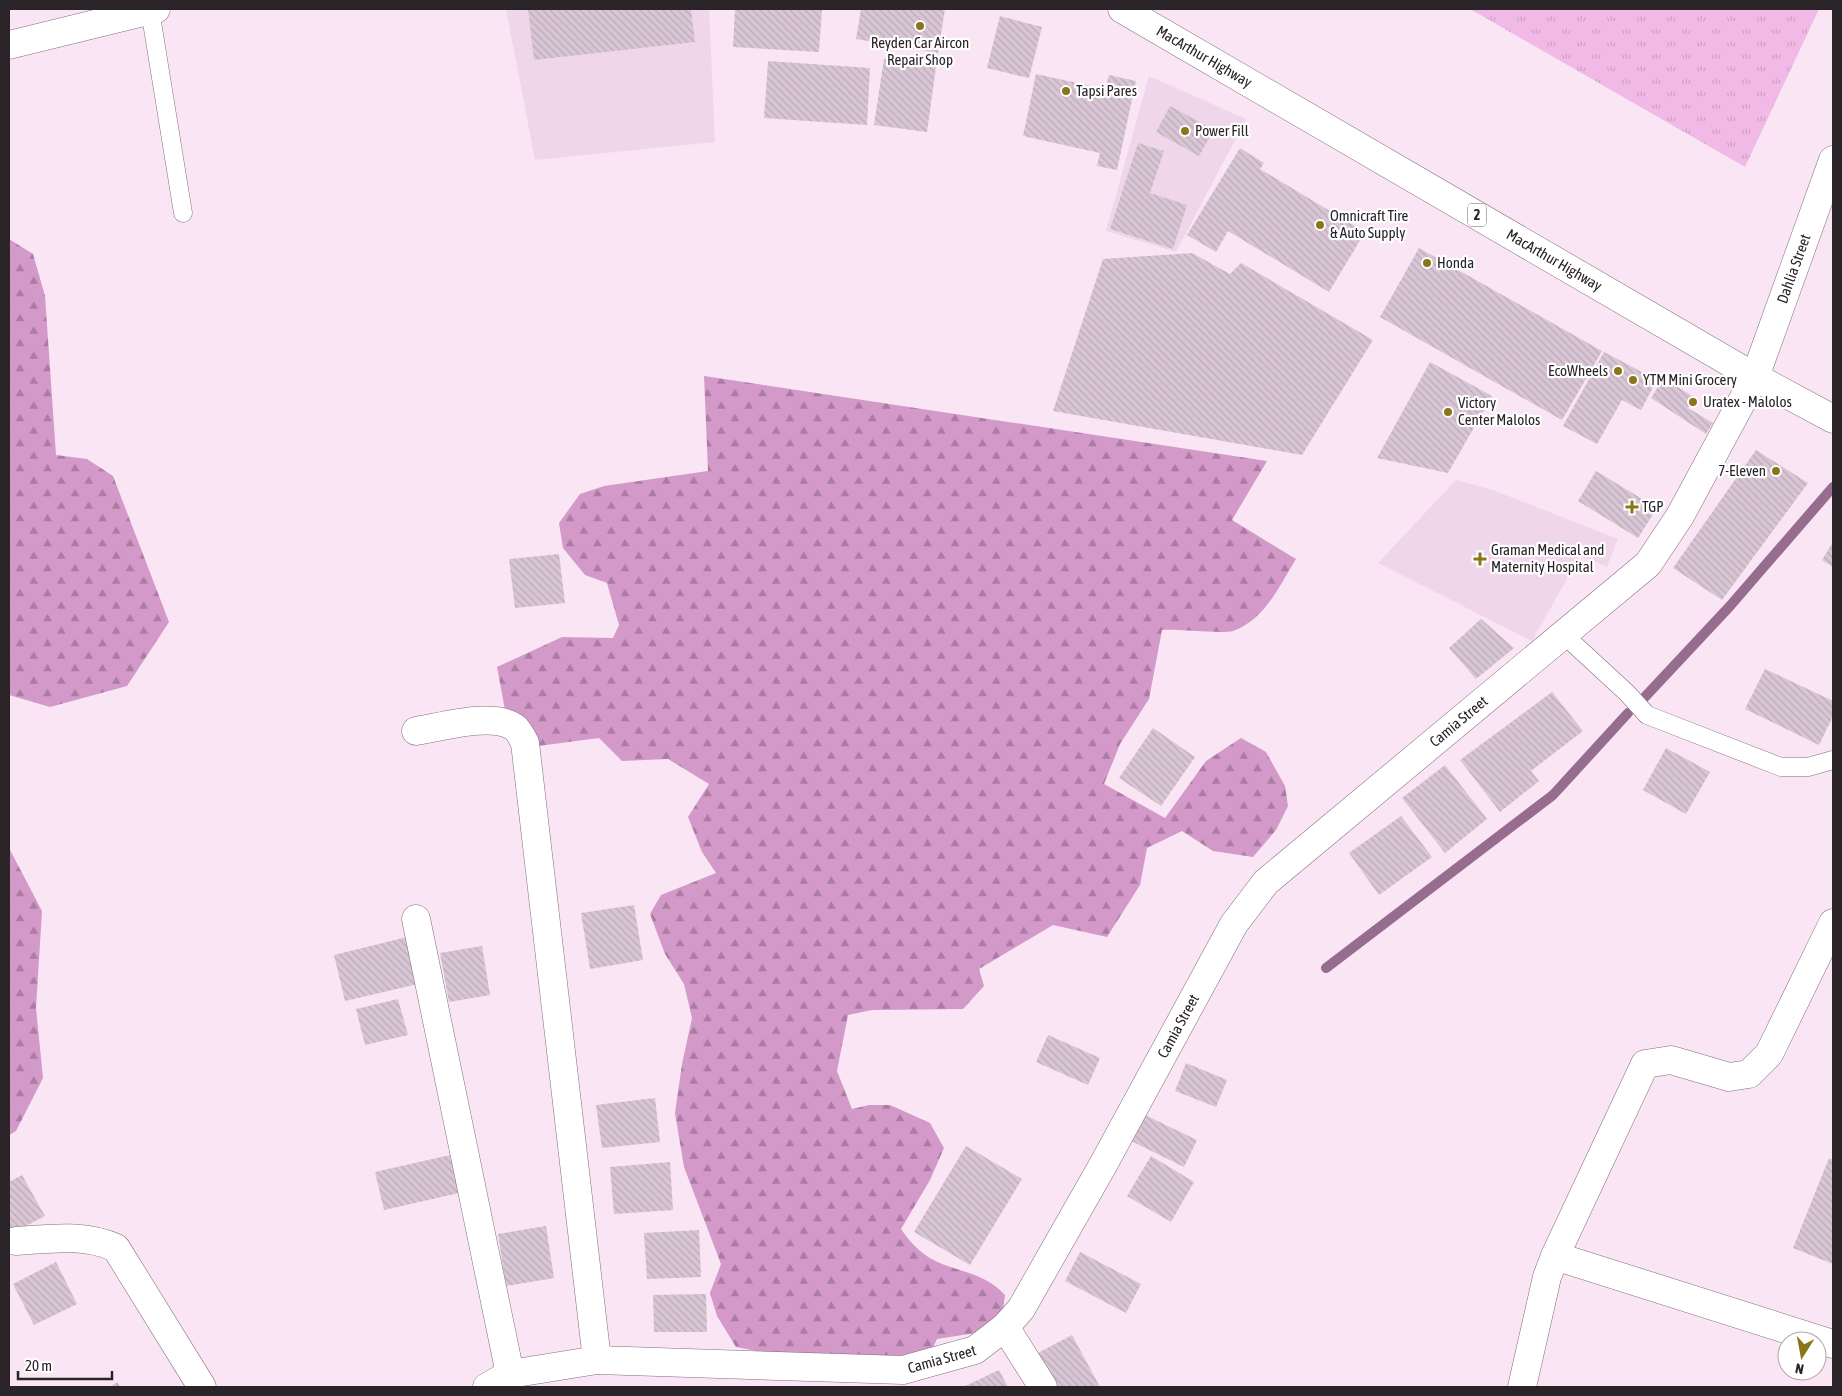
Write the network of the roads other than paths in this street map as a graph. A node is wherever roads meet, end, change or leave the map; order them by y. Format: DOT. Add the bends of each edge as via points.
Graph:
graph roads {
  1 [pos="153,9"];
  2 [pos="1122,9"];
  3 [pos="9,46"];
  4 [pos="1833,160"];
  5 [pos="184,213"];
  6 [pos="1755,377"];
  7 [pos="1833,419"];
  8 [pos="1563,634"];
  9 [pos="416,731"];
  10 [pos="1833,760"];
  11 [pos="416,919"];
  12 [pos="1833,923"];
  13 [pos="16,1241"];
  14 [pos="1555,1256"];
  15 [pos="1005,1327"];
  16 [pos="1833,1344"];
  17 [pos="597,1360"];
  18 [pos="499,1381"];
  19 [pos="202,1387"];
  20 [pos="1043,1387"];
  21 [pos="1522,1387"];
  1 -- 3 [label="main road"];
  1 -- 5 [label="lane"];
  2 -- 6 [label="main road, MacArthur Highway / 2"];
  4 -- 6 [label="main road, Dahlia Street"];
  6 -- 7 [label="main road, MacArthur Highway / 2"];
  6 -- 8 [label="main road, Camia Street" via="1680,516 1648,564"];
  8 -- 10 [label="lane" via="1647,715 1781,767 1808,767"];
  8 -- 15 [label="main road, Camia Street" via="1266,882 1234,924 1026,1301"];
  9 -- 17 [label="main road" via="477,721 500,721 515,728 525,743"];
  11 -- 18 [label="main road"];
  12 -- 14 [label="main road" via="1769,1054 1749,1074 1729,1077 1671,1060 1645,1064"];
  13 -- 19 [label="main road" via="78,1237 103,1241 116,1248"];
  14 -- 16 [label="main road"];
  14 -- 21 [label="main road" via="1547,1277"];
  15 -- 17 [label="main road, Camia Street" via="975,1350 903,1370"];
  15 -- 20 [label="main road"];
  17 -- 18 [label="main road, Camia Street" via="545,1367"];
}
